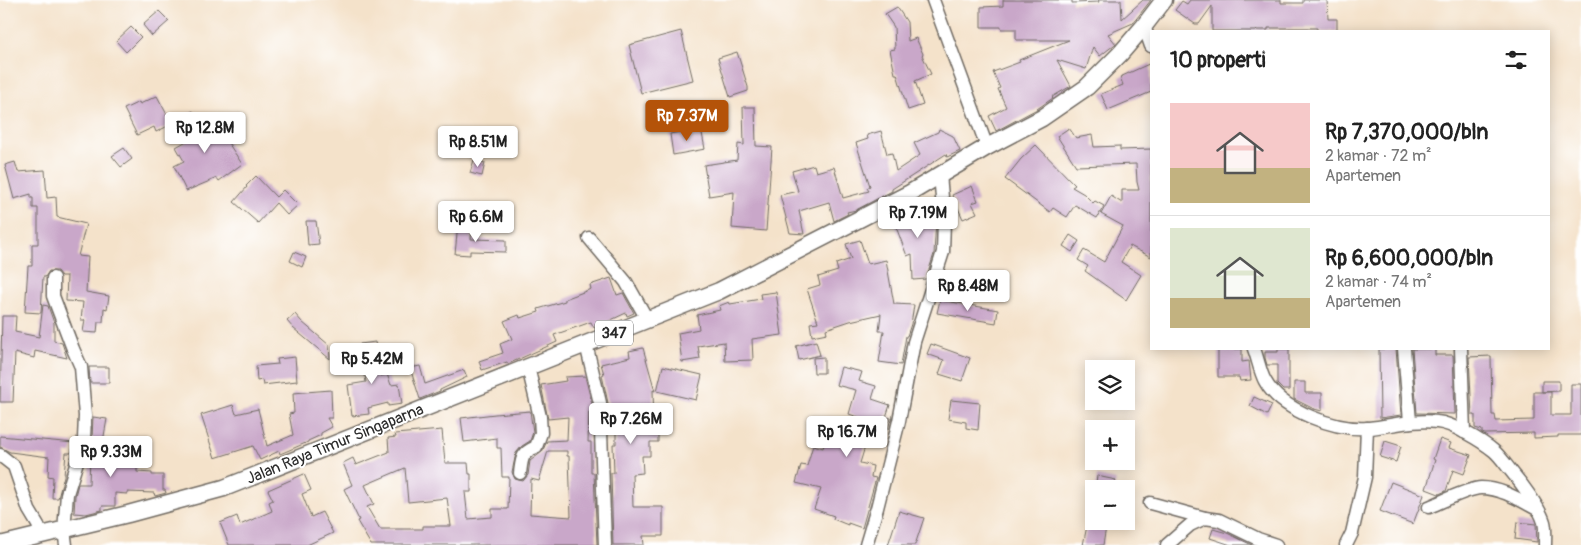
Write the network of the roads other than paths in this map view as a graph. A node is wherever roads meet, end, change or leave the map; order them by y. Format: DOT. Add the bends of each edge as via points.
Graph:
graph roads {
  1 [pos="933,0"];
  2 [pos="1164,0"];
  3 [pos="1144,26"];
  4 [pos="1150,43"];
  5 [pos="987,147"];
  6 [pos="940,174"];
  7 [pos="589,238"];
  8 [pos="53,278"];
  9 [pos="647,319"];
  10 [pos="586,344"];
  11 [pos="1254,350"];
  12 [pos="1404,350"];
  13 [pos="1461,350"];
  14 [pos="528,367"];
  15 [pos="1410,422"];
  16 [pos="1367,428"];
  17 [pos="1464,432"];
  18 [pos="0,454"];
  19 [pos="520,473"];
  20 [pos="1150,503"];
  21 [pos="1428,507"];
  22 [pos="1539,510"];
  23 [pos="1205,518"];
  24 [pos="41,536"];
  25 [pos="65,537"];
  26 [pos="0,545"];
  27 [pos="606,545"];
  28 [pos="866,545"];
  29 [pos="1167,545"];
  30 [pos="1276,545"];
  31 [pos="1346,545"];
  32 [pos="1546,545"];
  1 -- 5 [label="street"];
  2 -- 3 [label="main road, Jalan Raya Timur Singaparna / 347"];
  3 -- 4 [label="street"];
  3 -- 5 [label="main road, Jalan Raya Timur Singaparna / 347" via="1087,87 1042,118"];
  5 -- 6 [label="main road, Jalan Raya Timur Singaparna / 347"];
  6 -- 9 [label="main road, Jalan Raya Timur Singaparna / 347" via="910,193 718,291"];
  6 -- 28 [label="street" via="944,221 942,252 914,342 899,421"];
  7 -- 9 [label="street" via="626,282"];
  8 -- 25 [label="street" via="53,296 81,367 85,416 84,439 67,494"];
  9 -- 10 [label="main road, Jalan Raya Timur Singaparna / 347"];
  10 -- 14 [label="main road, Jalan Raya Timur Singaparna / 347"];
  10 -- 27 [label="street" via="600,403"];
  11 -- 16 [label="street" via="1265,381 1278,398 1322,421"];
  12 -- 15 [label="street"];
  13 -- 17 [label="street"];
  14 -- 19 [label="street" via="541,433 536,447 527,450 523,457"];
  14 -- 25 [label="main road, Jalan Raya Timur Singaparna / 347" via="224,488 128,514"];
  15 -- 16 [label="street"];
  15 -- 17 [label="street" via="1438,422"];
  16 -- 31 [label="street" via="1365,477 1352,533"];
  17 -- 22 [label="street" via="1494,451"];
  18 -- 24 [label="street" via="14,466"];
  20 -- 23 [label="street"];
  21 -- 22 [label="street" via="1479,488 1504,493"];
  22 -- 32 [label="street"];
  23 -- 29 [label="street" via="1190,525"];
  23 -- 30 [label="street" via="1219,520"];
  24 -- 25 [label="main road, Jalan Raya Timur Singaparna / 347"];
  24 -- 26 [label="main road, Jalan Raya Timur Singaparna / 347"];
}
